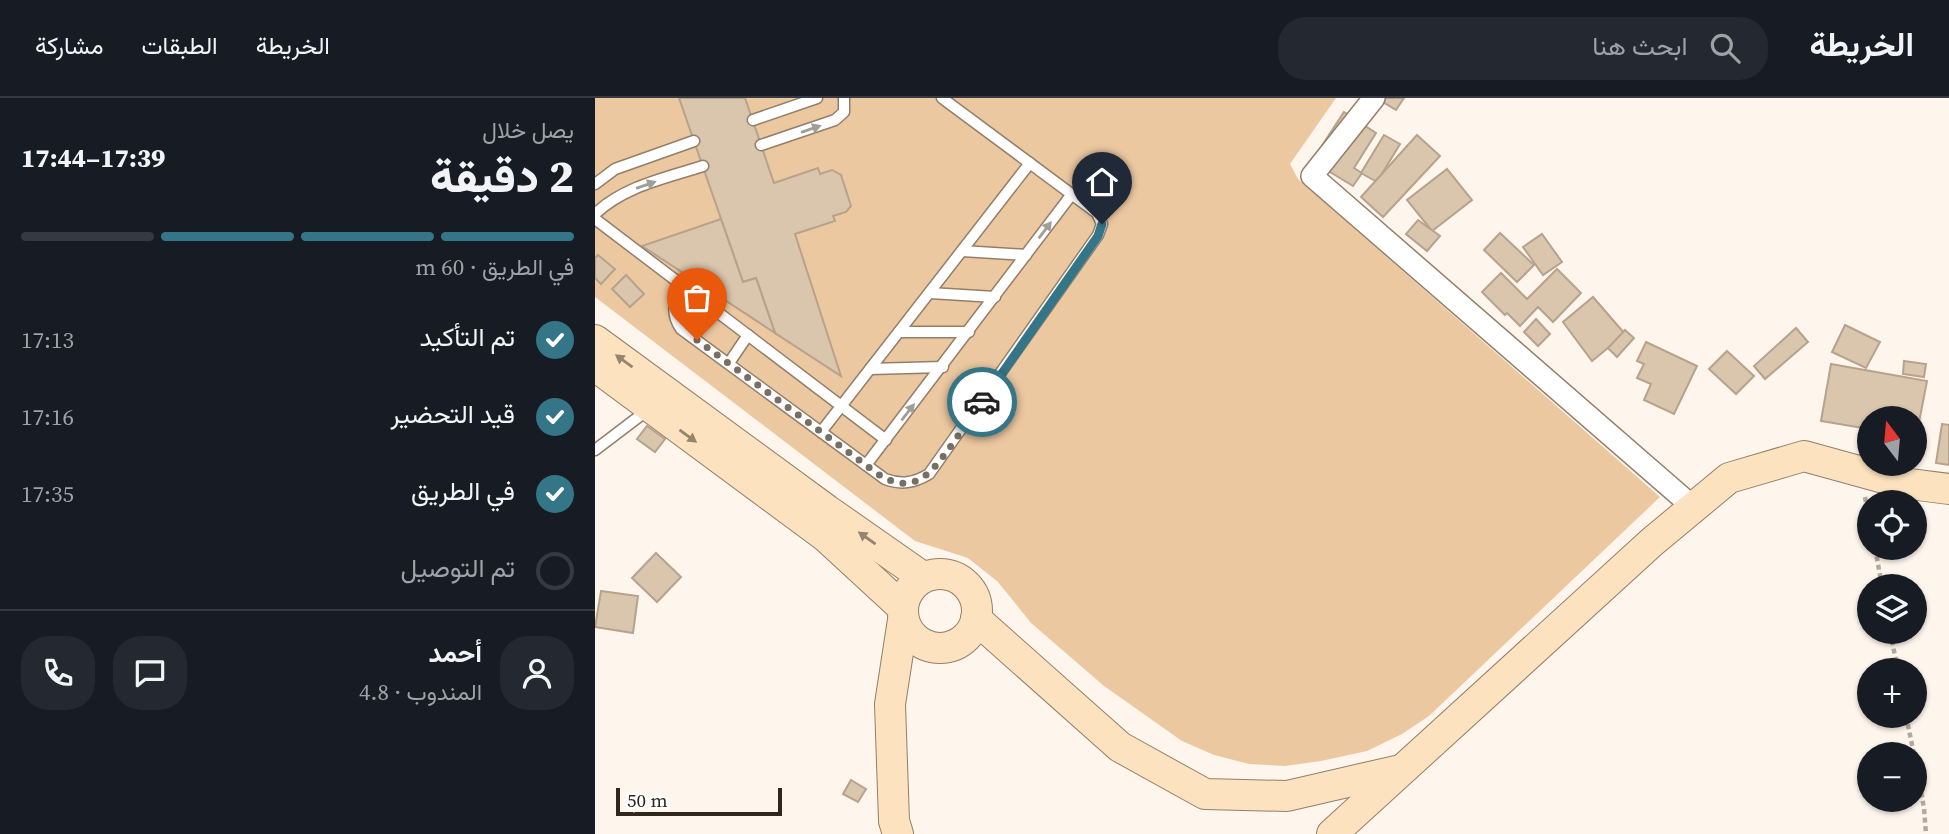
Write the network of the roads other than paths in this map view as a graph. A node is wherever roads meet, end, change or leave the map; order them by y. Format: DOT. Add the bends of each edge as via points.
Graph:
graph roads {
  1 [pos="817,98"];
  2 [pos="844,98"];
  3 [pos="942,98"];
  4 [pos="1374,98"];
  5 [pos="753,120"];
  6 [pos="694,141"];
  7 [pos="761,145"];
  8 [pos="1030,163"];
  9 [pos="703,166"];
  10 [pos="595,184"];
  11 [pos="1072,194"];
  12 [pos="595,217"];
  13 [pos="962,251"];
  14 [pos="1026,255"];
  15 [pos="683,286"];
  16 [pos="929,293"];
  17 [pos="995,297"];
  18 [pos="899,332"];
  19 [pos="969,332"];
  20 [pos="748,335"];
  21 [pos="595,340"];
  22 [pos="729,363"];
  23 [pos="595,366"];
  24 [pos="943,368"];
  25 [pos="870,369"];
  26 [pos="658,399"];
  27 [pos="842,406"];
  28 [pos="821,432"];
  29 [pos="886,440"];
  30 [pos="595,450"];
  31 [pos="866,465"];
  32 [pos="1949,489"];
  33 [pos="1693,507"];
  34 [pos="923,577"];
  35 [pos="903,614"];
  36 [pos="976,619"];
  37 [pos="935,647"];
  38 [pos="890,704"];
  39 [pos="1403,769"];
  40 [pos="898,834"];
  41 [pos="1332,834"];
  1 -- 5 [label="lane"];
  7 -- 2 [label="lane, one-way" via="835,120 843,112"];
  3 -- 8 [label="lane"];
  4 -- 33 [label="street" via="1312,176"];
  6 -- 10 [label="lane" via="615,169"];
  8 -- 11 [label="lane"];
  8 -- 13 [label="lane"];
  12 -- 9 [label="lane, one-way" via="628,191"];
  14 -- 11 [label="lane, one-way"];
  11 -- 31 [label="lane" via="1097,213 1101,230 936,467 920,480 902,483 885,479"];
  12 -- 15 [label="lane"];
  13 -- 14 [label="lane"];
  13 -- 16 [label="lane"];
  14 -- 17 [label="lane"];
  15 -- 20 [label="lane"];
  15 -- 22 [label="lane" via="674,301 677,322"];
  16 -- 17 [label="lane"];
  16 -- 18 [label="lane"];
  17 -- 19 [label="lane"];
  18 -- 19 [label="lane"];
  18 -- 25 [label="lane"];
  19 -- 24 [label="lane"];
  20 -- 22 [label="lane"];
  20 -- 27 [label="lane"];
  26 -- 21 [label="street, one-way"];
  22 -- 28 [label="lane"];
  23 -- 26 [label="street"];
  24 -- 25 [label="lane"];
  29 -- 24 [label="lane, one-way"];
  25 -- 27 [label="lane"];
  26 -- 30 [label="lane"];
  34 -- 26 [label="street, one-way"];
  26 -- 35 [label="street, one-way" via="826,537"];
  27 -- 28 [label="lane"];
  27 -- 29 [label="lane"];
  28 -- 31 [label="lane"];
  29 -- 31 [label="lane"];
  32 -- 33 [label="street" via="1902,484 1804,456 1729,478"];
  33 -- 39 [label="street"];
  34 -- 35 [label="street" via="905,595"];
  34 -- 36 [label="street" via="936,573 959,578 974,596"];
  35 -- 37 [label="street" via="917,641"];
  35 -- 38 [label="street"];
  36 -- 37 [label="street" via="964,639"];
  36 -- 39 [label="street" via="1121,747 1205,794 1287,796"];
  37 -- 38 [label="street"];
  38 -- 40 [label="street"];
  39 -- 41 [label="street"];
}
